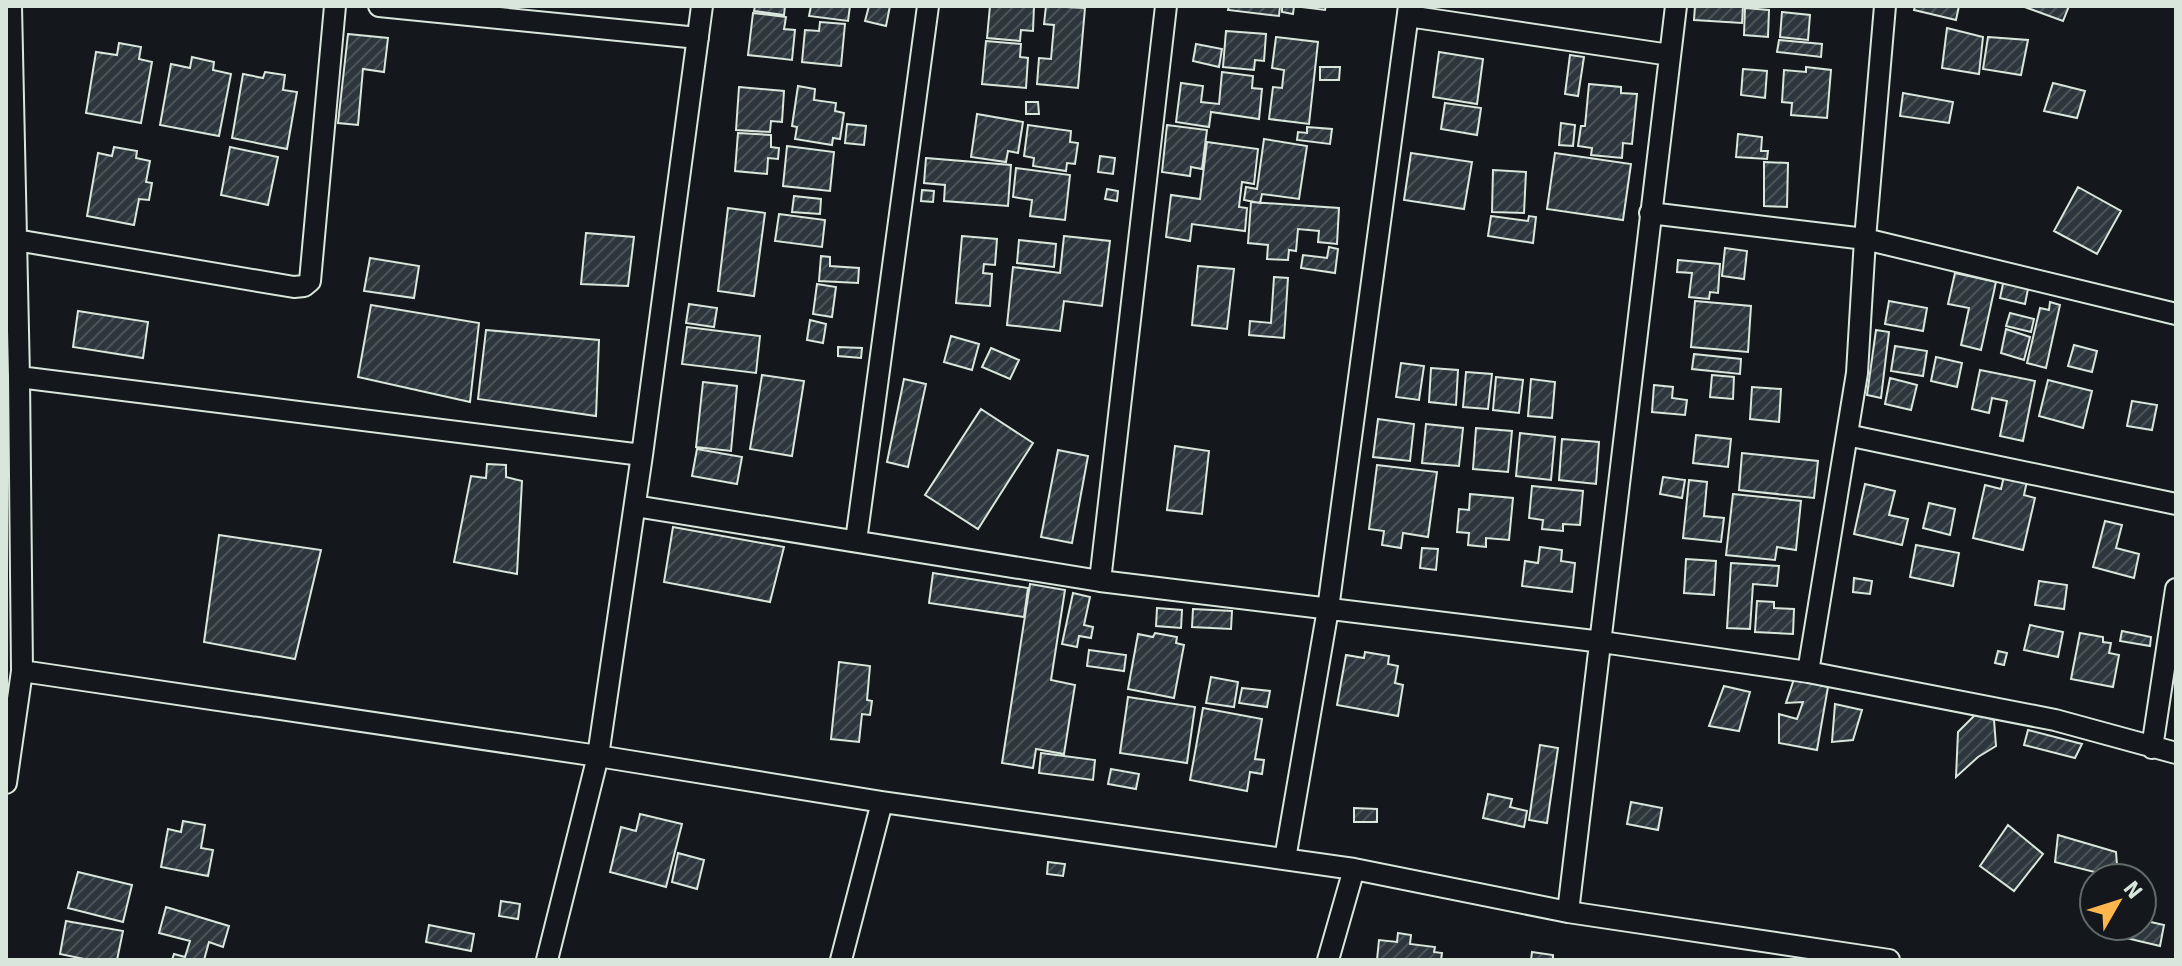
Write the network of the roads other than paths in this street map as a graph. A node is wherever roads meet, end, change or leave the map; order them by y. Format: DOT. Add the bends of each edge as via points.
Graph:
graph roads {
  1 [pos="11,6"];
  2 [pos="335,6"];
  3 [pos="379,6"];
  4 [pos="702,6"];
  5 [pos="928,6"];
  6 [pos="1166,6"];
  7 [pos="1676,6"];
  8 [pos="1885,6"];
  9 [pos="1408,11"];
  10 [pos="698,38"];
  11 [pos="1670,55"];
  12 [pos="1650,213"];
  13 [pos="11,216"];
  14 [pos="1865,239"];
  15 [pos="16,240"];
  16 [pos="2176,314"];
  17 [pos="19,377"];
  18 [pos="1847,435"];
  19 [pos="642,455"];
  20 [pos="2176,504"];
  21 [pos="635,506"];
  22 [pos="856,541"];
  23 [pos="1100,581"];
  24 [pos="2176,589"];
  25 [pos="1328,609"];
  26 [pos="1602,642"];
  27 [pos="22,671"];
  28 [pos="1808,672"];
  29 [pos="2152,748"];
  30 [pos="2176,753"];
  31 [pos="598,756"];
  32 [pos="6,783"];
  33 [pos="882,802"];
  34 [pos="1285,859"];
  35 [pos="1354,869"];
  36 [pos="1568,912"];
  37 [pos="547,960"];
  38 [pos="841,960"];
  39 [pos="1328,960"];
  40 [pos="1889,960"];
  1 -- 13 [label="street"];
  2 -- 15 [label="street" via="310,281 304,286"];
  3 -- 10 [label="street"];
  4 -- 10 [label="street"];
  5 -- 22 [label="street"];
  6 -- 23 [label="street"];
  7 -- 11 [label="street"];
  8 -- 14 [label="street"];
  9 -- 11 [label="street"];
  9 -- 25 [label="street"];
  10 -- 19 [label="street"];
  11 -- 12 [label="street"];
  12 -- 14 [label="street"];
  12 -- 26 [label="street"];
  13 -- 15 [label="street"];
  14 -- 16 [label="street"];
  14 -- 18 [label="street" via="1857,373"];
  15 -- 17 [label="street"];
  17 -- 19 [label="street"];
  17 -- 27 [label="street"];
  18 -- 20 [label="street"];
  18 -- 28 [label="street"];
  19 -- 21 [label="street"];
  21 -- 22 [label="street"];
  21 -- 31 [label="street"];
  22 -- 23 [label="street"];
  23 -- 25 [label="street"];
  24 -- 29 [label="street"];
  25 -- 26 [label="street"];
  25 -- 34 [label="street"];
  26 -- 28 [label="street"];
  26 -- 36 [label="street"];
  27 -- 31 [label="street"];
  27 -- 32 [label="street"];
  28 -- 29 [label="street" via="2055,720"];
  29 -- 30 [label="street"];
  31 -- 33 [label="street"];
  31 -- 37 [label="street"];
  33 -- 34 [label="street"];
  33 -- 38 [label="street"];
  34 -- 35 [label="street"];
  35 -- 36 [label="street"];
  35 -- 39 [label="street"];
  36 -- 40 [label="street"];
}
